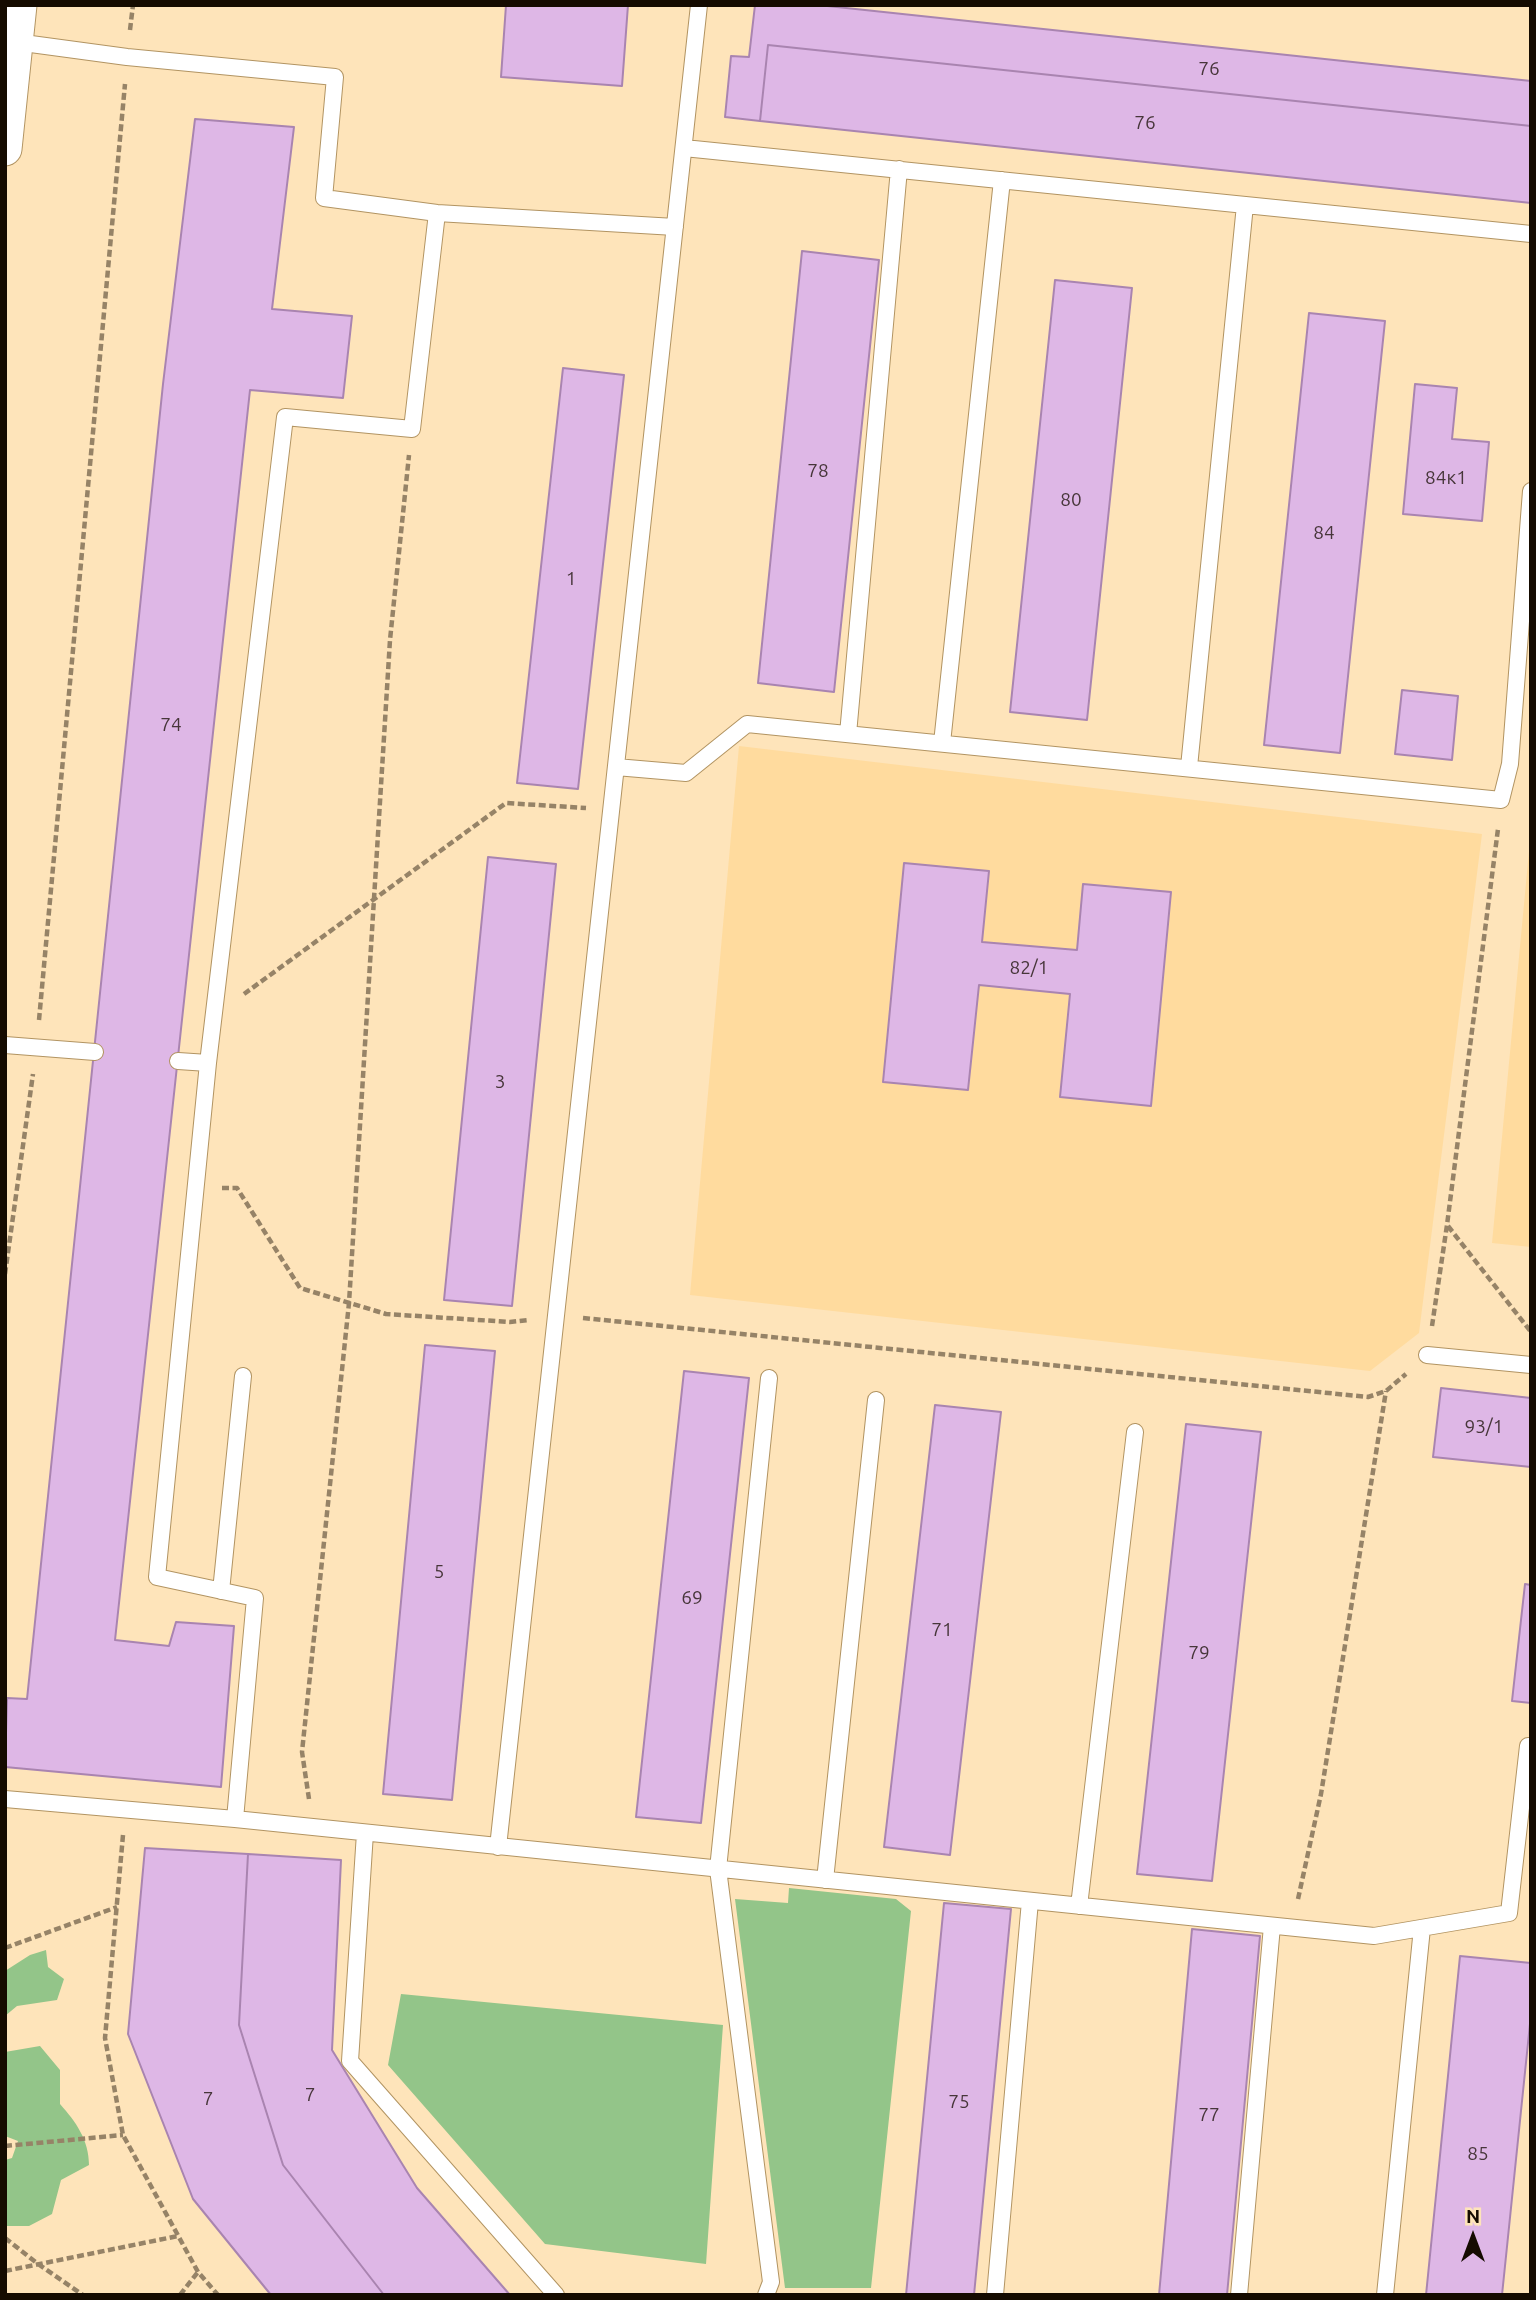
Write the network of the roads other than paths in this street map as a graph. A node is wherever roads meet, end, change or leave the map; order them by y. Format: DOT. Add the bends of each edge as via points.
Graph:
graph roads {
  1 [pos="20,5"];
  2 [pos="699,5"];
  3 [pos="16,41"];
  4 [pos="684,148"];
  5 [pos="5,149"];
  6 [pos="899,169"];
  7 [pos="1002,180"];
  8 [pos="1245,205"];
  9 [pos="437,213"];
  10 [pos="675,228"];
  11 [pos="1531,234"];
  12 [pos="1531,491"];
  13 [pos="848,734"];
  14 [pos="943,743"];
  15 [pos="616,767"];
  16 [pos="1189,767"];
  17 [pos="5,1045"];
  18 [pos="95,1052"];
  19 [pos="178,1061"];
  20 [pos="208,1063"];
  21 [pos="1427,1355"];
  22 [pos="1531,1365"];
  23 [pos="243,1376"];
  24 [pos="769,1378"];
  25 [pos="876,1400"];
  26 [pos="1135,1432"];
  27 [pos="222,1591"];
  28 [pos="1531,1746"];
  29 [pos="5,1799"];
  30 [pos="235,1819"];
  31 [pos="365,1833"];
  32 [pos="498,1847"];
  33 [pos="718,1869"];
  34 [pos="825,1880"];
  35 [pos="1030,1901"];
  36 [pos="1079,1906"];
  37 [pos="1272,1926"];
  38 [pos="1422,1928"];
  39 [pos="556,2295"];
  40 [pos="766,2295"];
  41 [pos="995,2295"];
  42 [pos="1240,2295"];
  43 [pos="1385,2295"];
  1 -- 3 [label="street"];
  2 -- 4 [label="lane"];
  3 -- 5 [label="street"];
  3 -- 9 [label="lane" via="335,77 324,198"];
  4 -- 6 [label="lane"];
  4 -- 10 [label="lane"];
  6 -- 7 [label="lane"];
  6 -- 13 [label="lane"];
  7 -- 8 [label="lane"];
  7 -- 14 [label="lane"];
  8 -- 11 [label="lane"];
  8 -- 16 [label="lane"];
  9 -- 10 [label="lane"];
  9 -- 20 [label="lane" via="412,429 285,417"];
  10 -- 15 [label="lane"];
  12 -- 16 [label="lane" via="1510,764 1501,800"];
  13 -- 14 [label="lane"];
  13 -- 15 [label="lane" via="747,724 686,773"];
  14 -- 16 [label="lane"];
  15 -- 32 [label="lane"];
  17 -- 18 [label="lane"];
  19 -- 20 [label="lane"];
  20 -- 27 [label="lane" via="157,1577"];
  21 -- 22 [label="lane"];
  23 -- 27 [label="lane"];
  24 -- 33 [label="lane"];
  25 -- 34 [label="lane"];
  26 -- 36 [label="lane"];
  27 -- 30 [label="lane" via="255,1598"];
  28 -- 38 [label="lane" via="1509,1913"];
  29 -- 30 [label="lane"];
  30 -- 31 [label="lane"];
  31 -- 32 [label="lane"];
  31 -- 39 [label="lane" via="350,2061"];
  32 -- 33 [label="lane"];
  33 -- 34 [label="lane"];
  33 -- 40 [label="lane" via="771,2282"];
  34 -- 35 [label="lane"];
  35 -- 36 [label="lane"];
  35 -- 41 [label="lane"];
  36 -- 37 [label="lane"];
  37 -- 38 [label="lane" via="1374,1936"];
  37 -- 42 [label="lane"];
  38 -- 43 [label="lane"];
}
